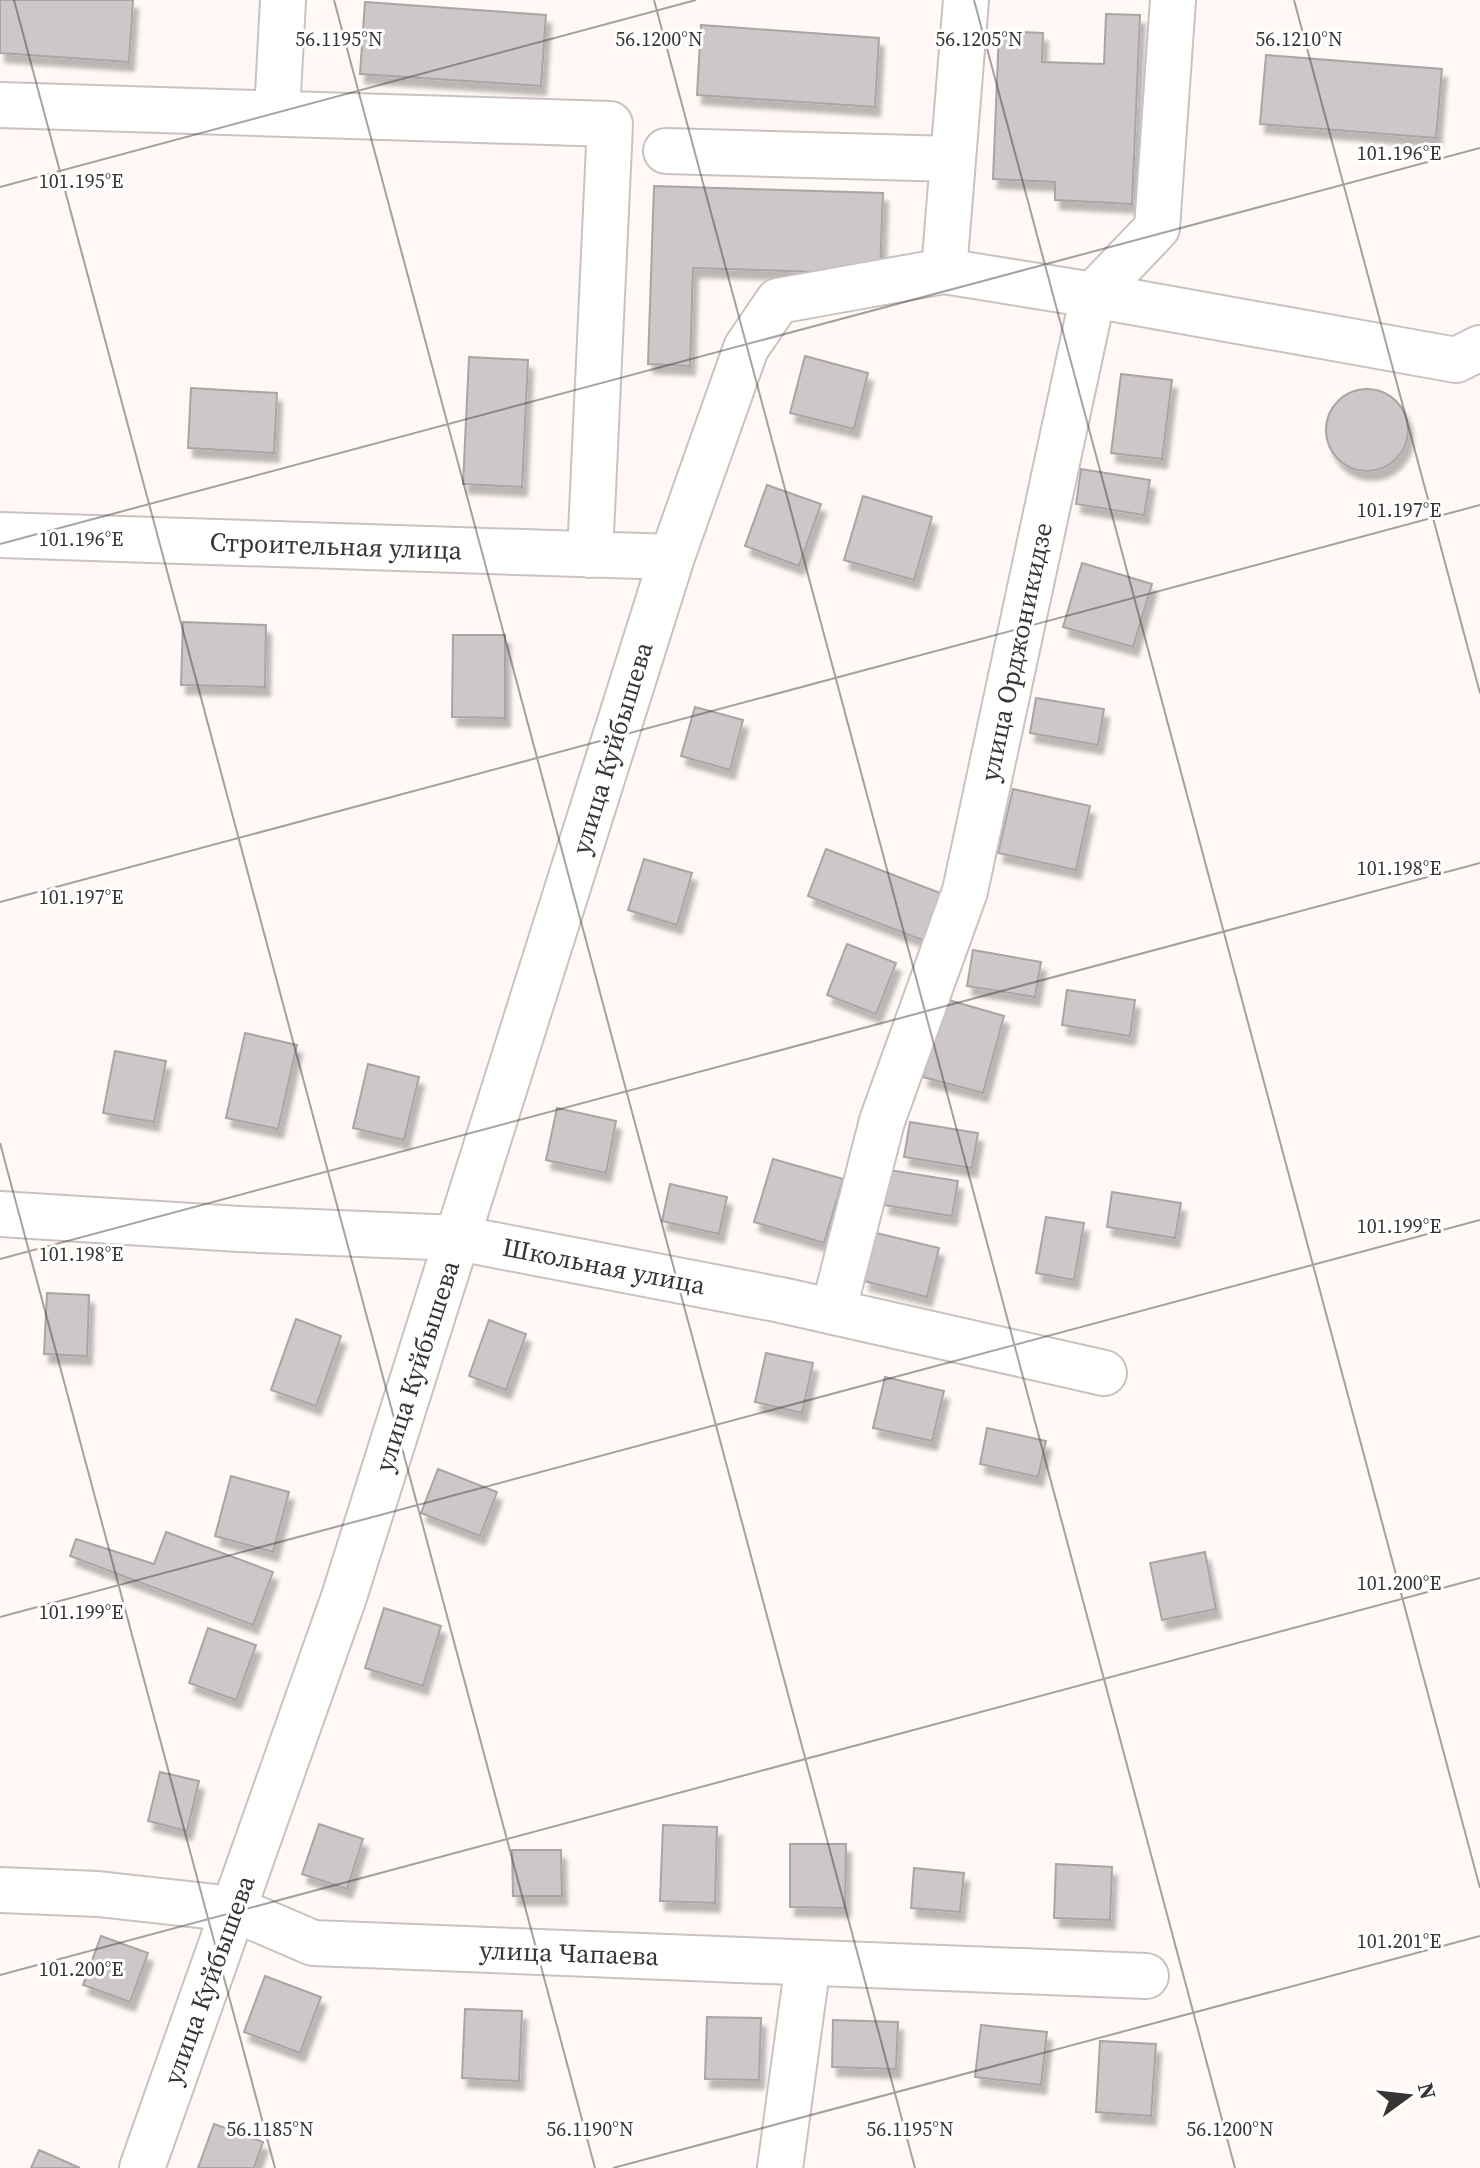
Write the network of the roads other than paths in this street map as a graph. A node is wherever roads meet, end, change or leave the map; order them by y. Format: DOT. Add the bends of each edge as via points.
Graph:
graph roads {
  1 [pos="283,0"];
  2 [pos="966,0"];
  3 [pos="1173,0"];
  4 [pos="0,105"];
  5 [pos="277,113"];
  6 [pos="666,151"];
  7 [pos="953,159"];
  8 [pos="944,271"];
  9 [pos="1093,295"];
  10 [pos="1480,348"];
  11 [pos="0,535"];
  12 [pos="590,555"];
  13 [pos="672,557"];
  14 [pos="0,1214"];
  15 [pos="458,1238"];
  16 [pos="833,1312"];
  17 [pos="1104,1373"];
  18 [pos="0,1890"];
  19 [pos="234,1909"];
  20 [pos="808,1963"];
  21 [pos="1146,1976"];
  22 [pos="142,2168"];
  23 [pos="780,2168"];
  1 -- 5 [label="street"];
  2 -- 7 [label="street"];
  3 -- 9 [label="street" via="1157,228"];
  4 -- 5 [label="street"];
  5 -- 12 [label="street" via="610,124"];
  6 -- 7 [label="street"];
  7 -- 8 [label="street"];
  8 -- 9 [label="street, улица Куйбышева"];
  8 -- 13 [label="street, улица Куйбышева" via="778,301 746,348"];
  9 -- 10 [label="street, улица Куйбышева" via="1456,360"];
  9 -- 16 [label="street, улица Орджоникидзе" via="965,891 882,1121"];
  11 -- 12 [label="street, Строительная улица"];
  12 -- 13 [label="street, Строительная улица"];
  13 -- 15 [label="street, улица Куйбышева"];
  14 -- 15 [label="street, Школьная улица"];
  15 -- 16 [label="street, Школьная улица"];
  15 -- 19 [label="street, улица Куйбышева" via="344,1597"];
  16 -- 17 [label="street, Школьная улица"];
  18 -- 19 [label="street, улица Чапаева"];
  19 -- 20 [label="street, улица Чапаева" via="313,1943"];
  19 -- 22 [label="street, улица Куйбышева"];
  20 -- 21 [label="street, улица Чапаева"];
  20 -- 23 [label="street"];
}
